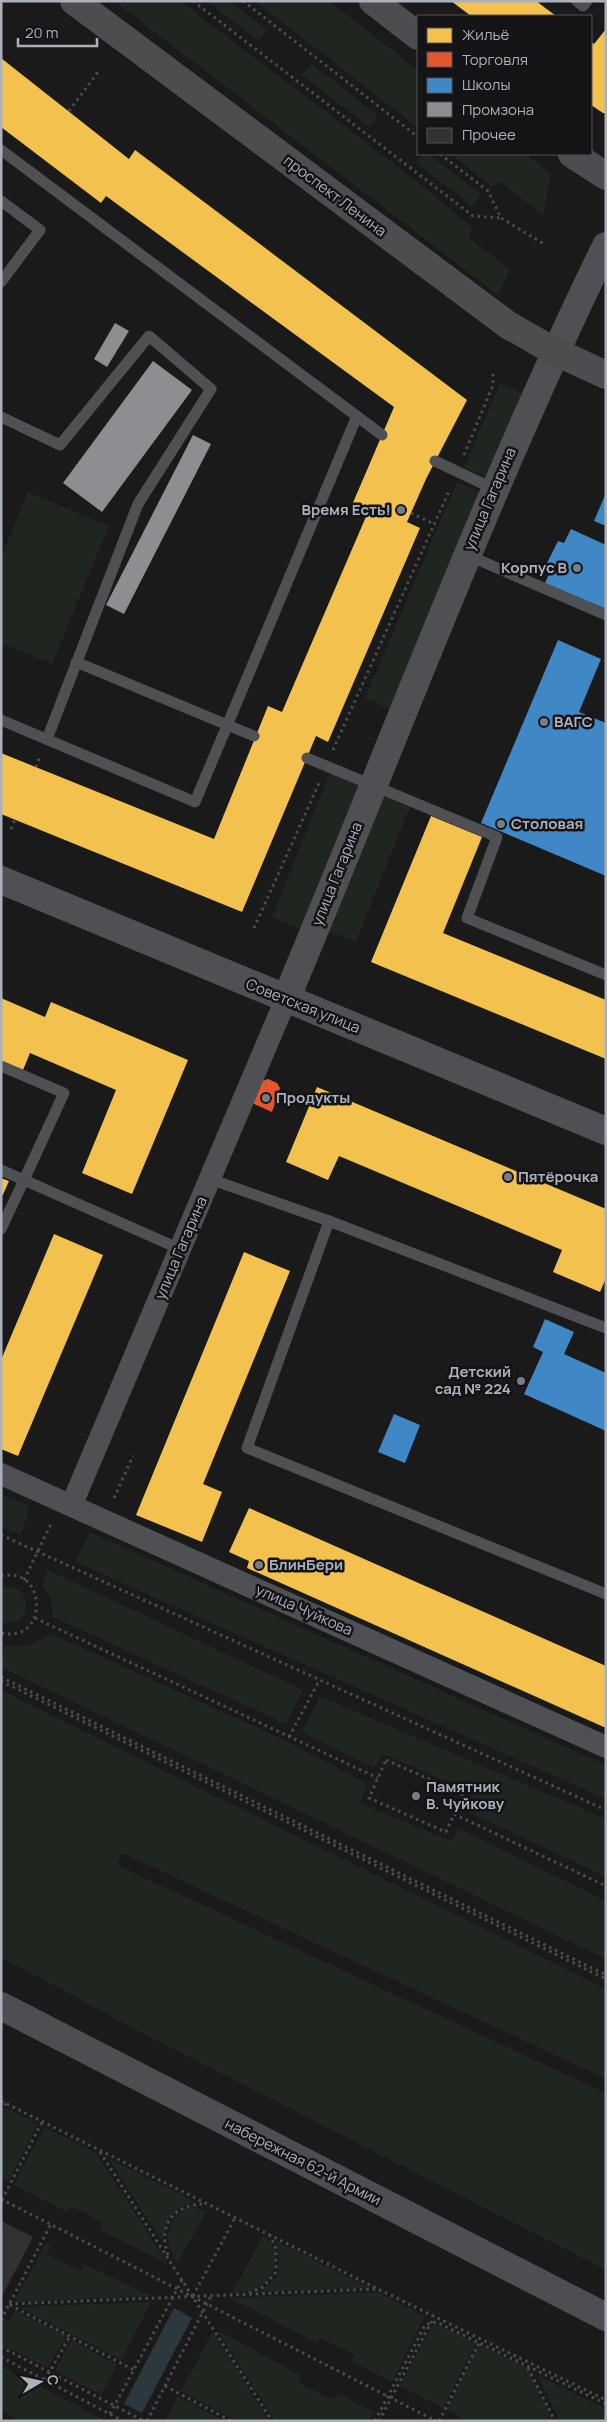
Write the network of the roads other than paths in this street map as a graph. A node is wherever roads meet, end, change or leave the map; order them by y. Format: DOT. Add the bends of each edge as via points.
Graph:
graph roads {
  1 [pos="74,1"];
  2 [pos="373,1"];
  3 [pos="577,1"];
  4 [pos="587,1"];
  5 [pos="417,35"];
  6 [pos="1,150"];
  7 [pos="574,155"];
  8 [pos="606,176"];
  9 [pos="1,201"];
  10 [pos="606,246"];
  11 [pos="1,282"];
  12 [pos="554,351"];
  13 [pos="606,375"];
  14 [pos="357,416"];
  15 [pos="1,417"];
  16 [pos="382,435"];
  17 [pos="435,461"];
  18 [pos="494,489"];
  19 [pos="467,555"];
  20 [pos="606,614"];
  21 [pos="76,662"];
  22 [pos="1,720"];
  23 [pos="227,725"];
  24 [pos="254,736"];
  25 [pos="47,739"];
  26 [pos="307,758"];
  27 [pos="373,786"];
  28 [pos="1,880"];
  29 [pos="606,975"];
  30 [pos="286,999"];
  31 [pos="1,1066"];
  32 [pos="606,1131"];
  33 [pos="1,1170"];
  34 [pos="210,1179"];
  35 [pos="24,1180"];
  36 [pos="329,1221"];
  37 [pos="1,1229"];
  38 [pos="180,1250"];
  39 [pos="606,1328"];
  40 [pos="1,1474"];
  41 [pos="72,1504"];
  42 [pos="606,1594"];
  43 [pos="606,1747"];
  44 [pos="1,2006"];
  45 [pos="606,2317"];
  1 -- 12 [label="main road, проспект Ленина" via="508,325"];
  2 -- 5 [label="main road"];
  3 -- 4 [label="lane" via="584,6"];
  6 -- 14 [label="lane"];
  7 -- 8 [label="main road"];
  9 -- 11 [label="lane" via="40,230"];
  10 -- 12 [label="street, улица Гагарина"];
  12 -- 13 [label="main road, проспект Ленина"];
  12 -- 18 [label="street, улица Гагарина"];
  14 -- 16 [label="lane"];
  14 -- 23 [label="lane"];
  15 -- 21 [label="lane" via="60,445 148,336 211,389 138,504"];
  17 -- 18 [label="lane"];
  18 -- 19 [label="street, улица Гагарина"];
  19 -- 20 [label="lane"];
  19 -- 27 [label="street, улица Гагарина"];
  21 -- 23 [label="lane"];
  21 -- 25 [label="lane"];
  22 -- 25 [label="lane"];
  23 -- 24 [label="lane"];
  23 -- 25 [label="lane" via="195,802"];
  26 -- 27 [label="lane"];
  27 -- 29 [label="lane" via="496,837 467,918"];
  27 -- 30 [label="street, улица Гагарина"];
  28 -- 30 [label="street, Советская улица"];
  30 -- 32 [label="street, Советская улица"];
  30 -- 34 [label="street, улица Гагарина"];
  31 -- 35 [label="lane" via="64,1093"];
  33 -- 35 [label="lane"];
  34 -- 36 [label="lane"];
  34 -- 38 [label="street, улица Гагарина"];
  35 -- 37 [label="lane"];
  35 -- 38 [label="lane"];
  36 -- 39 [label="lane"];
  36 -- 42 [label="lane" via="247,1448"];
  38 -- 41 [label="street, улица Гагарина"];
  40 -- 41 [label="street, улица Чуйкова"];
  41 -- 43 [label="street, улица Чуйкова"];
  44 -- 45 [label="main road, набережная 62-й Армии"];
}
